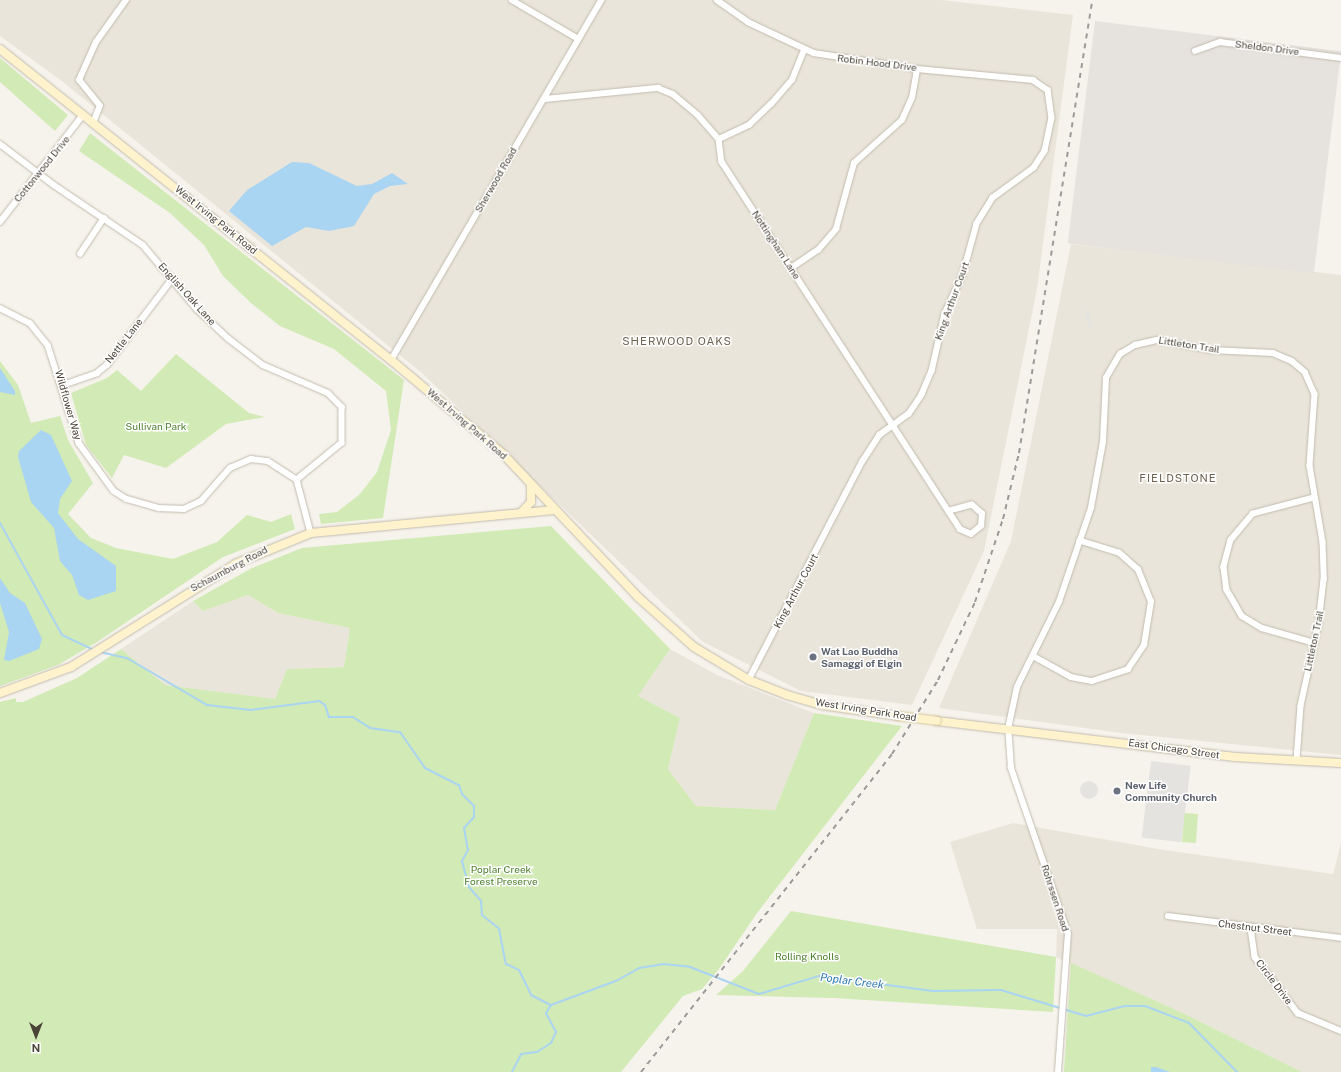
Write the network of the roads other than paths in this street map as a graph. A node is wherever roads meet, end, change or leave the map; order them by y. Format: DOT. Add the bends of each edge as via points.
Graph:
graph roads {
  1 [pos="126,0"];
  2 [pos="512,0"];
  3 [pos="601,0"];
  4 [pos="717,0"];
  5 [pos="578,38"];
  6 [pos="0,49"];
  7 [pos="804,50"];
  8 [pos="1195,51"];
  9 [pos="1341,58"];
  10 [pos="917,69"];
  11 [pos="1048,90"];
  12 [pos="545,99"];
  13 [pos="83,115"];
  14 [pos="92,123"];
  15 [pos="719,139"];
  16 [pos="0,144"];
  17 [pos="38,173"];
  18 [pos="104,218"];
  19 [pos="0,222"];
  20 [pos="80,254"];
  21 [pos="791,268"];
  22 [pos="172,279"];
  23 [pos="0,308"];
  24 [pos="391,360"];
  25 [pos="63,385"];
  26 [pos="892,423"];
  27 [pos="297,480"];
  28 [pos="530,484"];
  29 [pos="1314,498"];
  30 [pos="554,510"];
  31 [pos="949,511"];
  32 [pos="521,513"];
  33 [pos="311,533"];
  34 [pos="1080,541"];
  35 [pos="1315,643"];
  36 [pos="1033,656"];
  37 [pos="749,680"];
  38 [pos="0,693"];
  39 [pos="1008,729"];
  40 [pos="1297,761"];
  41 [pos="1341,764"];
  42 [pos="1168,916"];
  43 [pos="1251,928"];
  44 [pos="1341,938"];
  45 [pos="1341,1031"];
  46 [pos="1058,1072"];
  1 -- 14 [label="street" via="96,42 79,80 100,106"];
  2 -- 5 [label="street"];
  3 -- 5 [label="street, Sherwood Road"];
  4 -- 7 [label="street, Robin Hood Drive" via="748,22"];
  5 -- 12 [label="street, Sherwood Road"];
  6 -- 13 [label="main road, West Irving Park Road"];
  7 -- 10 [label="street, Robin Hood Drive"];
  7 -- 15 [label="street" via="792,80 771,104 749,125"];
  8 -- 9 [label="street, Sheldon Drive" via="1220,42"];
  10 -- 11 [label="street, Robin Hood Drive" via="1033,80"];
  10 -- 21 [label="street" via="912,98 902,120 854,163 836,229 818,250"];
  11 -- 26 [label="street, King Arthur Court" via="1052,118 1045,151 1034,168 994,198 977,224 963,275 938,336 927,383 909,414"];
  12 -- 15 [label="street" via="658,88 688,106"];
  12 -- 24 [label="street, Sherwood Road"];
  13 -- 14 [label="main road, West Irving Park Road"];
  13 -- 17 [label="street, Cottonwood Drive"];
  14 -- 24 [label="main road, West Irving Park Road"];
  15 -- 21 [label="street, Nottingham Lane" via="722,162"];
  16 -- 17 [label="street, English Oak Lane"];
  17 -- 18 [label="street, English Oak Lane"];
  17 -- 19 [label="street, Cottonwood Drive"];
  18 -- 20 [label="street"];
  18 -- 22 [label="street, English Oak Lane" via="143,245"];
  21 -- 26 [label="street, Nottingham Lane"];
  22 -- 25 [label="street, Nettle Lane" via="107,365 92,376"];
  22 -- 27 [label="street, English Oak Lane" via="229,339 264,365 328,393 342,407 342,443"];
  23 -- 25 [label="street, Wildflower Way" via="30,323 48,345"];
  24 -- 28 [label="main road, West Irving Park Road" via="503,454"];
  25 -- 27 [label="street, Wildflower Way" via="83,452 114,491 127,499 168,510 184,509 201,501 230,468 250,459 268,461"];
  26 -- 31 [label="street, Nottingham Lane"];
  26 -- 37 [label="street, King Arthur Court" via="864,461"];
  27 -- 33 [label="street"];
  28 -- 30 [label="main road, West Irving Park Road"];
  28 -- 32 [label="main road" via="533,498"];
  29 -- 34 [label="street, Littleton Trail" via="1310,466 1316,406 1310,382 1299,366 1273,353 1146,341 1120,354 1106,378 1101,460"];
  29 -- 35 [label="street, Littleton Trail" via="1325,569"];
  29 -- 35 [label="street" via="1253,514 1231,540 1224,567 1227,590 1242,616 1267,630"];
  30 -- 32 [label="main road, Schaumburg Road"];
  30 -- 37 [label="main road, West Irving Park Road" via="638,597 694,647"];
  31 -- 31 [label="street, Nottingham Lane" via="972,505 982,514 981,526 971,534 964,533"];
  32 -- 33 [label="main road, Schaumburg Road"];
  33 -- 38 [label="main road, Schaumburg Road" via="235,564 71,667"];
  34 -- 36 [label="street, Littleton Trail" via="1059,602"];
  34 -- 36 [label="street" via="1119,553 1138,570 1151,602 1144,645 1128,669 1092,681 1071,677"];
  35 -- 40 [label="street, Littleton Trail" via="1301,706"];
  36 -- 39 [label="street, Littleton Trail" via="1017,686"];
  37 -- 39 [label="main road, West Irving Park Road, bridge" via="822,705"];
  39 -- 40 [label="main road, East Chicago Street"];
  39 -- 46 [label="street, Rohrssen Road" via="1012,768 1068,934"];
  40 -- 41 [label="main road, East Chicago Street"];
  42 -- 43 [label="street, Chestnut Street"];
  43 -- 44 [label="street, Chestnut Street"];
  43 -- 45 [label="street, Circle Drive" via="1255,957 1298,1013"];
}
